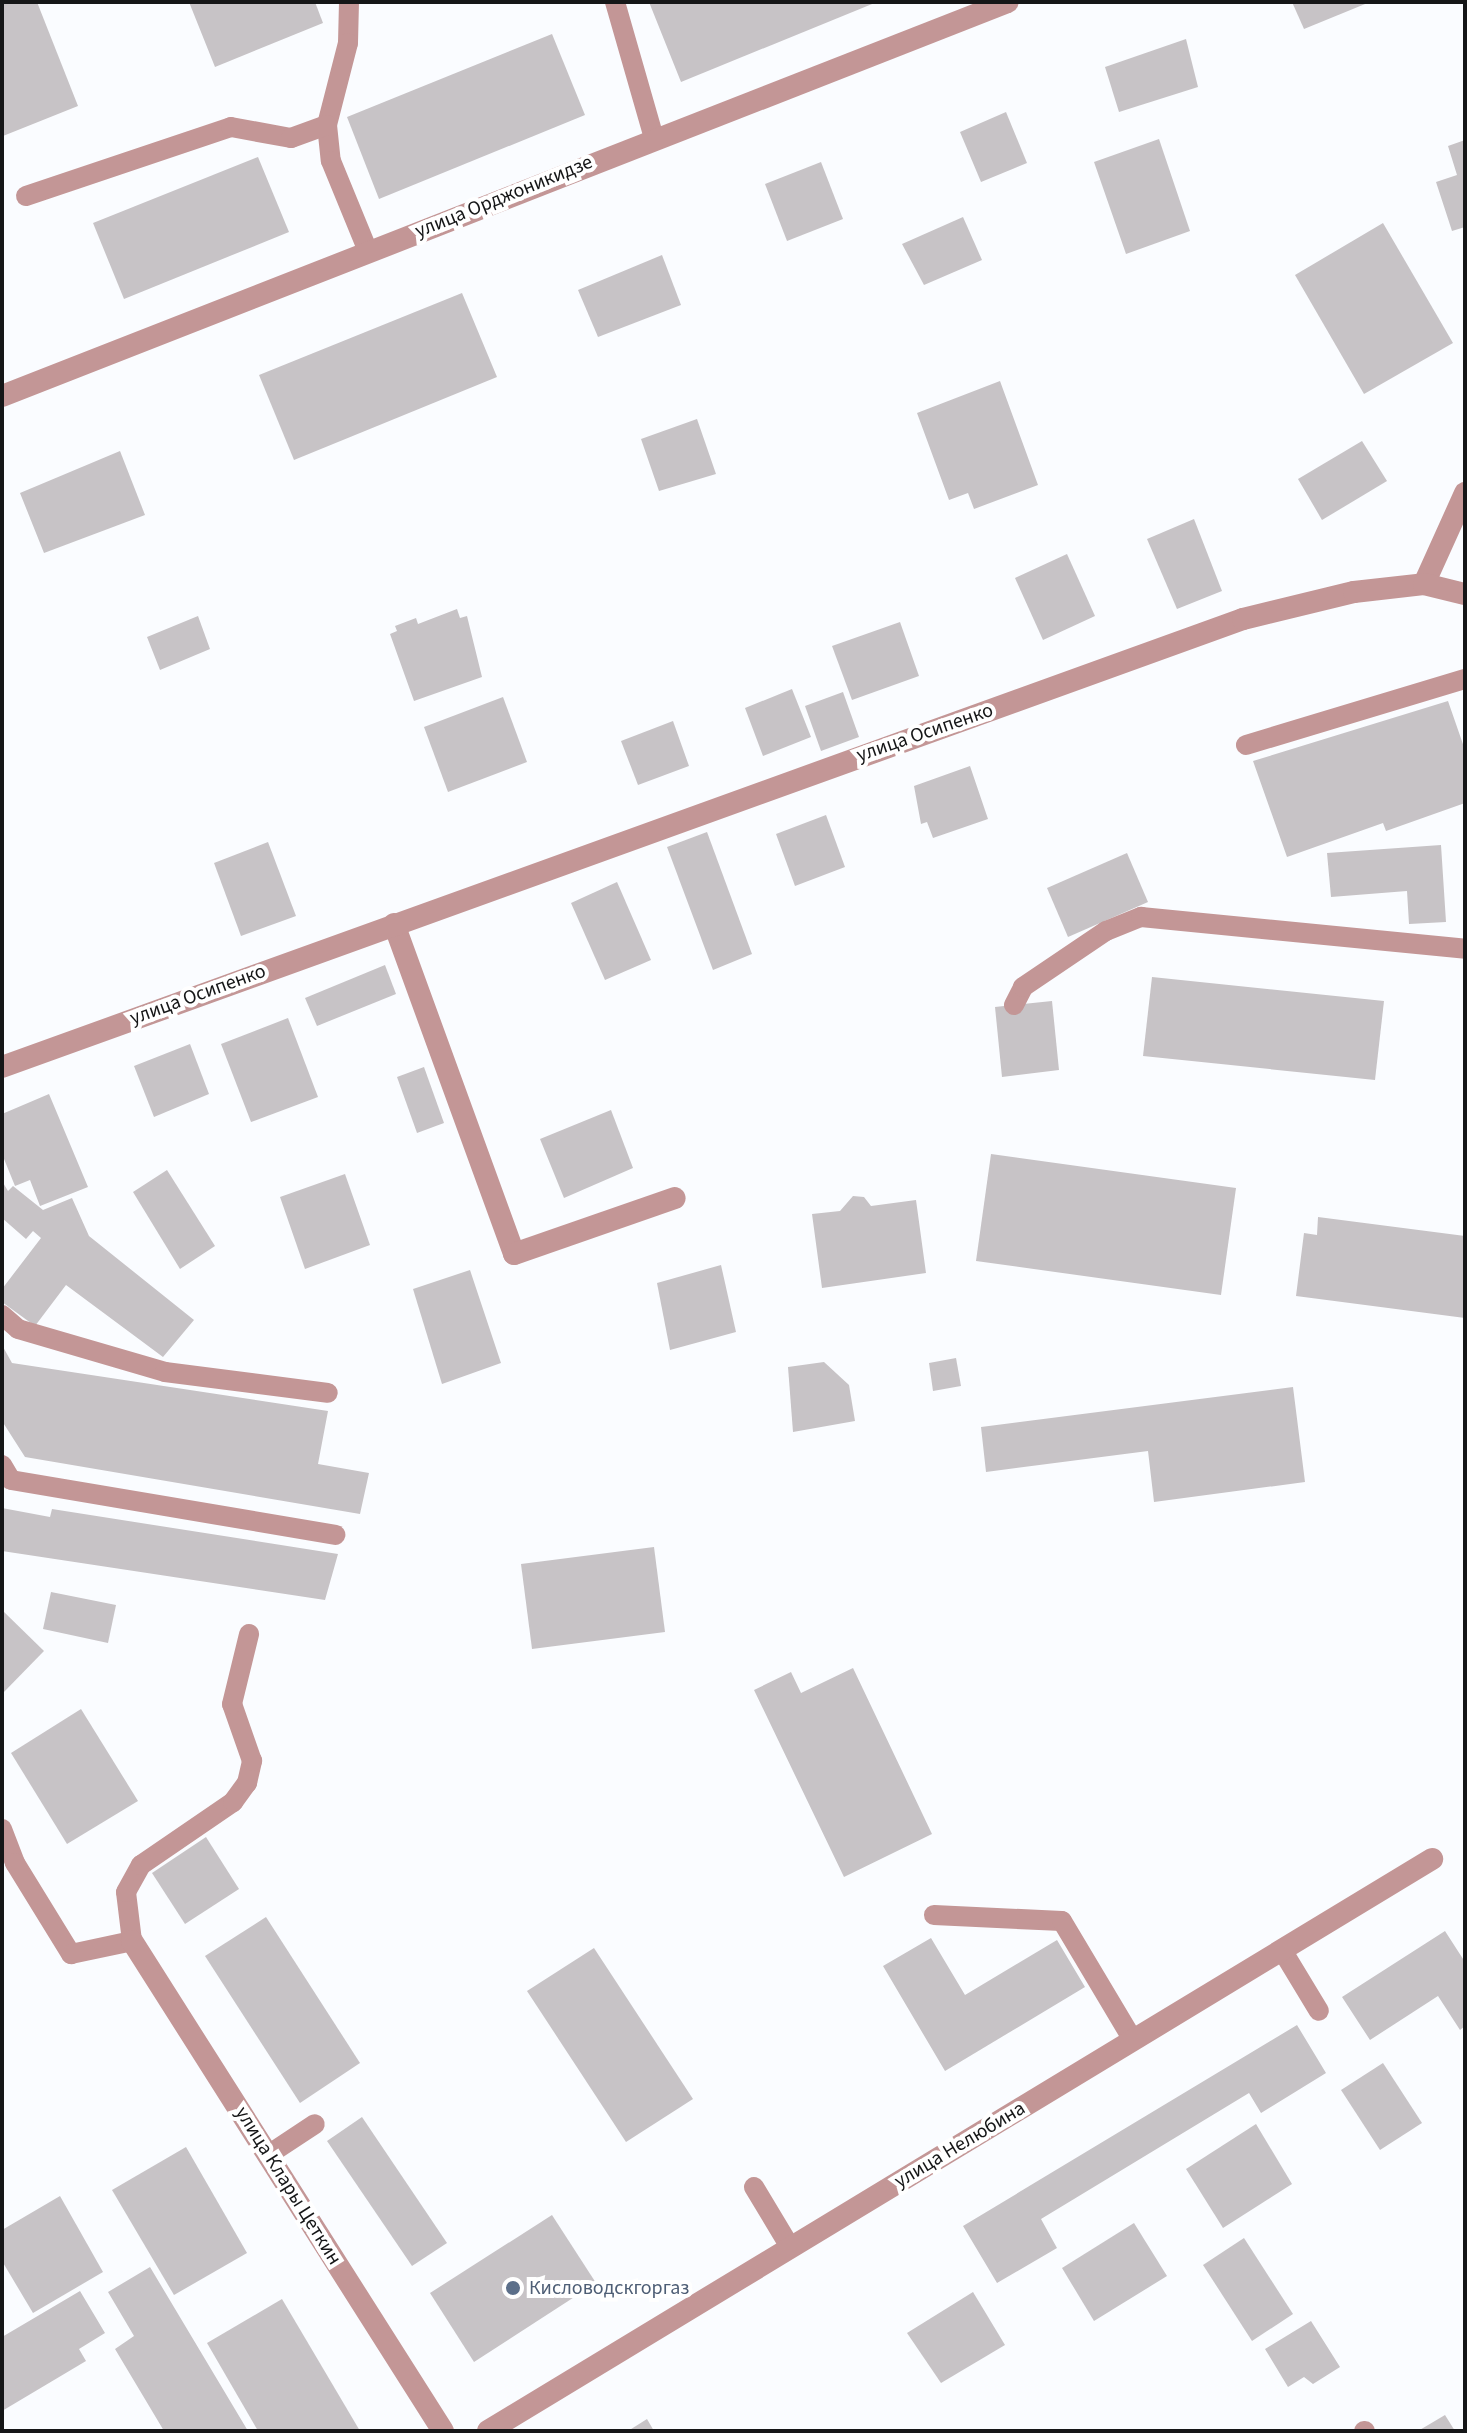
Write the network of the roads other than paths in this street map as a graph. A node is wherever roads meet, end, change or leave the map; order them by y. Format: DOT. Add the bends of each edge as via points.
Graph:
graph roads {
  1 [pos="349,2"];
  2 [pos="615,2"];
  3 [pos="1008,2"];
  4 [pos="327,125"];
  5 [pos="654,138"];
  6 [pos="26,196"];
  7 [pos="368,251"];
  8 [pos="2,396"];
  9 [pos="1465,493"];
  10 [pos="1424,584"];
  11 [pos="1465,594"];
  12 [pos="1465,679"];
  13 [pos="1246,745"];
  14 [pos="394,924"];
  15 [pos="1465,949"];
  16 [pos="1014,1005"];
  17 [pos="2,1067"];
  18 [pos="675,1198"];
  19 [pos="2,1315"];
  20 [pos="328,1393"];
  21 [pos="2,1465"];
  22 [pos="335,1535"];
  23 [pos="249,1634"];
  24 [pos="2,1829"];
  25 [pos="1432,1859"];
  26 [pos="934,1915"];
  27 [pos="132,1941"];
  28 [pos="1282,1950"];
  29 [pos="1319,2011"];
  30 [pos="1133,2040"];
  31 [pos="315,2124"];
  32 [pos="268,2155"];
  33 [pos="754,2187"];
  34 [pos="790,2247"];
  35 [pos="443,2431"];
  36 [pos="488,2431"];
  1 -- 4 [label="lane" via="348,43"];
  2 -- 5 [label="lane"];
  3 -- 5 [label="street, улица Орджоникидзе"];
  4 -- 6 [label="lane" via="291,138 231,127"];
  4 -- 7 [label="lane" via="331,161"];
  5 -- 7 [label="street, улица Орджоникидзе"];
  7 -- 8 [label="street, улица Орджоникидзе"];
  9 -- 10 [label="street"];
  10 -- 11 [label="street, улица Осипенко"];
  10 -- 14 [label="street, улица Осипенко" via="1354,592 1243,619"];
  12 -- 13 [label="lane"];
  14 -- 17 [label="street, улица Осипенко"];
  14 -- 18 [label="street" via="514,1254"];
  15 -- 16 [label="lane" via="1141,917 1106,931 1023,987"];
  19 -- 20 [label="lane" via="18,1329 165,1372"];
  21 -- 22 [label="lane" via="11,1480"];
  23 -- 27 [label="lane" via="232,1704 252,1761 247,1783 233,1802 141,1865 126,1892"];
  24 -- 27 [label="lane" via="15,1863 71,1954"];
  25 -- 28 [label="street, улица Нелюбина"];
  26 -- 30 [label="lane" via="1062,1921"];
  27 -- 32 [label="street, улица Клары Цеткин"];
  28 -- 29 [label="lane"];
  28 -- 30 [label="street, улица Нелюбина"];
  30 -- 34 [label="street, улица Нелюбина"];
  31 -- 32 [label="lane"];
  32 -- 35 [label="street, улица Клары Цеткин"];
  33 -- 34 [label="lane"];
  34 -- 36 [label="street, улица Нелюбина"];
}
